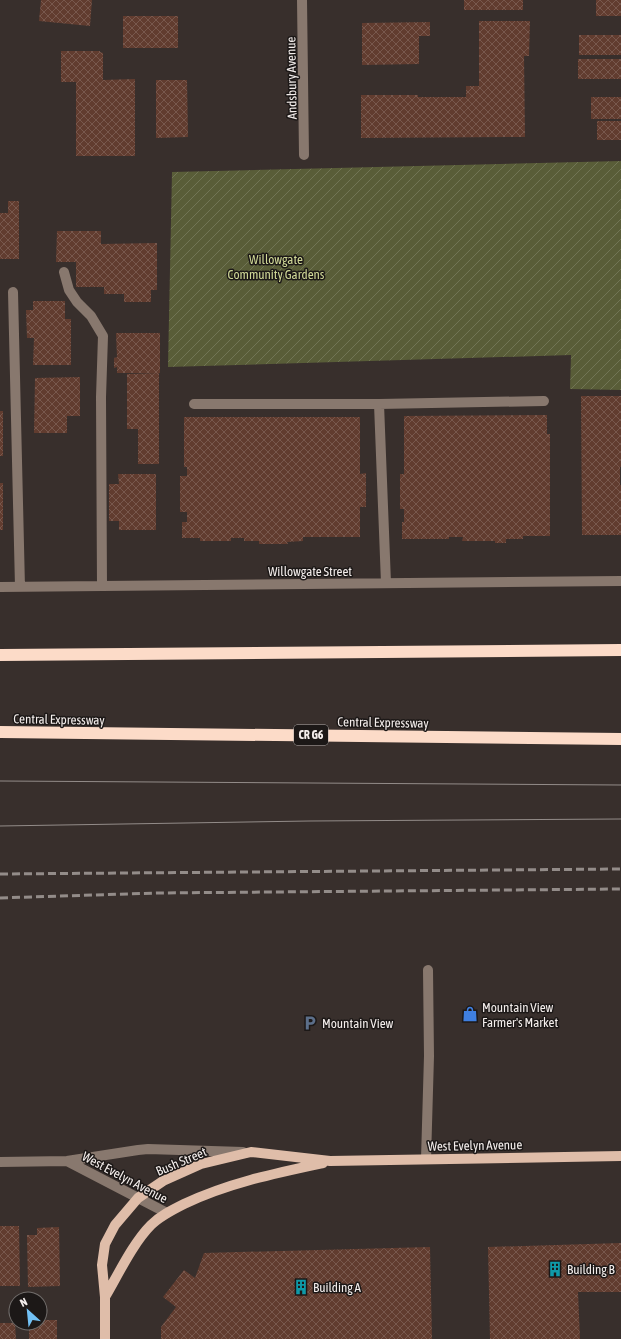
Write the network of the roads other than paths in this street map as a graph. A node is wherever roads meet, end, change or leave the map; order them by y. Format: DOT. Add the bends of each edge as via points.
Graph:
graph roads {
  1 [pos="302,0"];
  2 [pos="304,155"];
  3 [pos="64,272"];
  4 [pos="13,292"];
  5 [pos="544,401"];
  6 [pos="194,404"];
  7 [pos="379,404"];
  8 [pos="621,581"];
  9 [pos="386,583"];
  10 [pos="102,586"];
  11 [pos="0,587"];
  12 [pos="20,587"];
  13 [pos="621,650"];
  14 [pos="0,655"];
  15 [pos="0,732"];
  16 [pos="621,739"];
  17 [pos="428,970"];
  18 [pos="251,1152"];
  19 [pos="621,1156"];
  20 [pos="426,1159"];
  21 [pos="67,1161"];
  22 [pos="330,1161"];
  23 [pos="0,1162"];
  24 [pos="138,1198"];
  25 [pos="166,1213"];
  26 [pos="105,1297"];
  27 [pos="106,1339"];
  1 -- 2 [label="street, Andsbury Avenue"];
  3 -- 10 [label="street" via="69,290 103,336"];
  4 -- 12 [label="street"];
  5 -- 7 [label="street"];
  6 -- 7 [label="street"];
  7 -- 9 [label="street"];
  8 -- 9 [label="street, Willowgate Street"];
  9 -- 10 [label="street, Willowgate Street"];
  10 -- 12 [label="street, Willowgate Street"];
  11 -- 12 [label="street, Willowgate Street"];
  13 -- 14 [label="highway"];
  15 -- 16 [label="highway, Central Expressway / CR G6"];
  17 -- 20 [label="street"];
  18 -- 21 [label="street, West Evelyn Avenue" via="138,1150"];
  18 -- 22 [label="main road, West Evelyn Avenue"];
  18 -- 24 [label="main road, Bush Street" via="201,1164 163,1182"];
  19 -- 20 [label="main road, West Evelyn Avenue"];
  20 -- 22 [label="main road, West Evelyn Avenue"];
  21 -- 23 [label="street, West Evelyn Avenue"];
  21 -- 24 [label="street, West Evelyn Avenue"];
  22 -- 25 [label="main road, West Evelyn Avenue" via="254,1178 202,1196"];
  24 -- 25 [label="street, West Evelyn Avenue"];
  24 -- 26 [label="main road, Bush Street" via="115,1225 105,1244 102,1265"];
  25 -- 26 [label="main road" via="150,1226 134,1248"];
  26 -- 27 [label="main road, Bush Street"];
}
